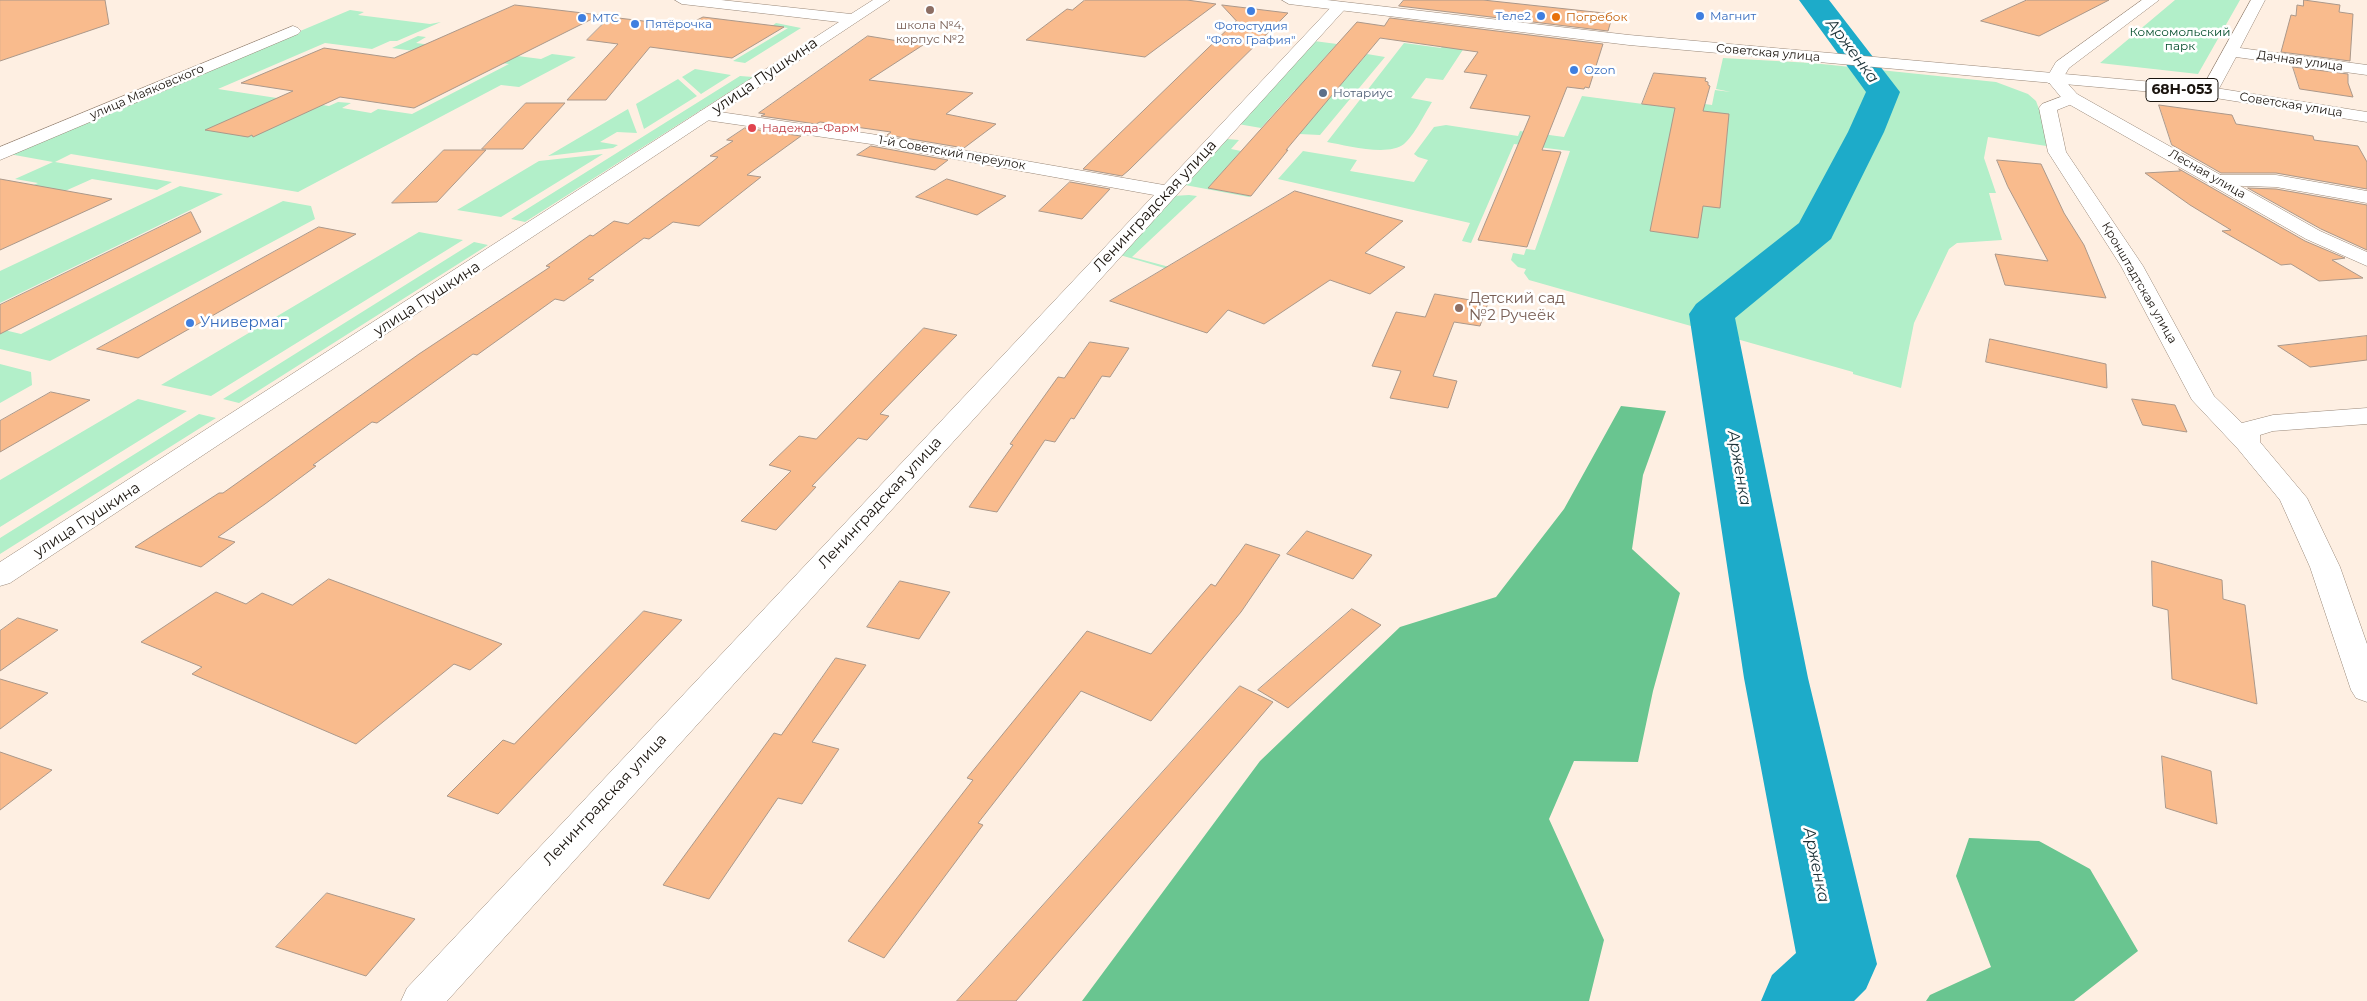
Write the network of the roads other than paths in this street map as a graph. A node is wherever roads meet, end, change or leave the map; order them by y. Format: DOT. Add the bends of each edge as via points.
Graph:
graph roads {
  1 [pos="682,0"];
  2 [pos="883,0"];
  3 [pos="1289,0"];
  4 [pos="2152,0"];
  5 [pos="2258,0"];
  6 [pos="1340,6"];
  7 [pos="851,20"];
  8 [pos="293,31"];
  9 [pos="2232,52"];
  10 [pos="2367,70"];
  11 [pos="2054,79"];
  12 [pos="2209,92"];
  13 [pos="2072,98"];
  14 [pos="706,115"];
  15 [pos="2367,117"];
  16 [pos="0,154"];
  17 [pos="2219,181"];
  18 [pos="1167,191"];
  19 [pos="2367,196"];
  20 [pos="2367,260"];
  21 [pos="2367,416"];
  22 [pos="2247,439"];
  23 [pos="0,576"];
  24 [pos="2367,690"];
  25 [pos="421,1001"];
  1 -- 7 [label="street"];
  2 -- 7 [label="street, улица Пушкина"];
  3 -- 6 [label="street, Советская улица / 68Н-053"];
  4 -- 11 [label="street" via="2062,65"];
  5 -- 9 [label="street"];
  6 -- 11 [label="street, Советская улица / 68Н-053" via="1620,39"];
  6 -- 18 [label="street, Ленинградская улица"];
  7 -- 14 [label="street, улица Пушкина"];
  8 -- 16 [label="street, улица Маяковского"];
  9 -- 10 [label="street, Дачная улица"];
  9 -- 12 [label="street"];
  11 -- 12 [label="street, Советская улица / 68Н-053"];
  11 -- 13 [label="street, Лесная улица"];
  12 -- 15 [label="street, Советская улица / 68Н-053"];
  13 -- 17 [label="street, Лесная улица"];
  13 -- 22 [label="street, Кронштадтская улица" via="2048,108 2057,152 2132,266 2204,400"];
  14 -- 18 [label="street, 1-й Советский переулок" via="871,139"];
  14 -- 23 [label="street, улица Пушкина"];
  17 -- 19 [label="street" via="2276,182"];
  17 -- 20 [label="street, Лесная улица" via="2313,235"];
  18 -- 25 [label="street, Ленинградская улица"];
  21 -- 22 [label="street" via="2273,423 2251,428"];
  22 -- 24 [label="street, Кронштадтская улица" via="2293,498 2325,567"];
}
